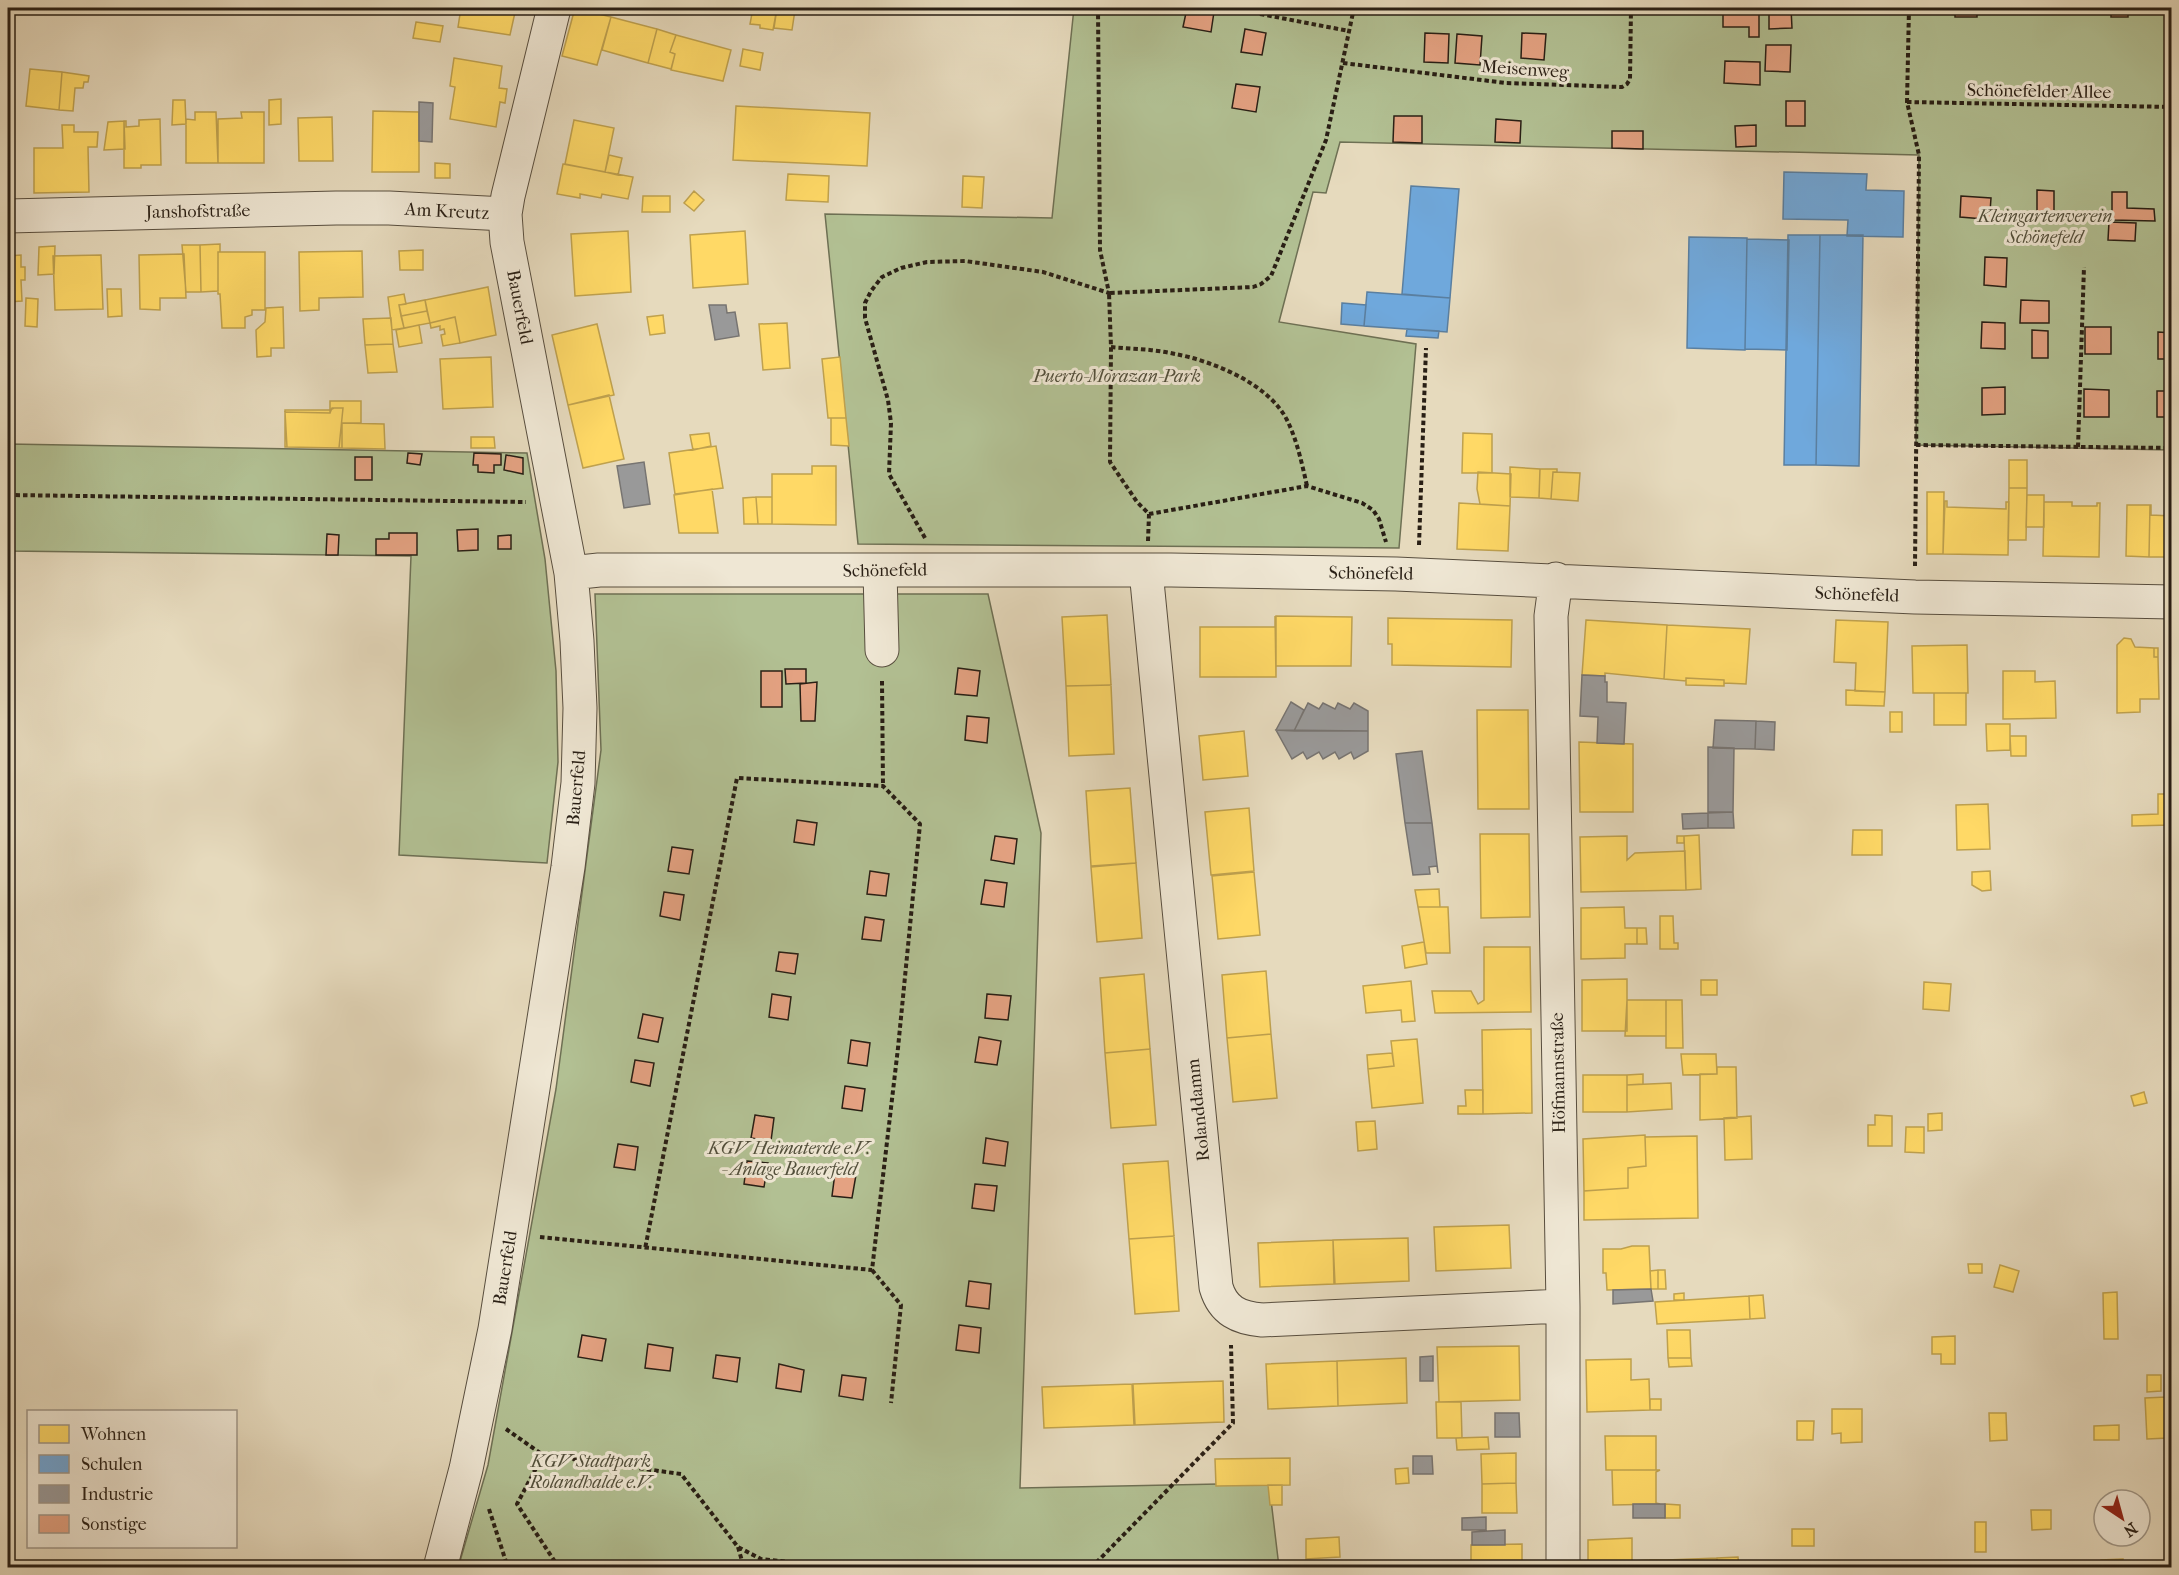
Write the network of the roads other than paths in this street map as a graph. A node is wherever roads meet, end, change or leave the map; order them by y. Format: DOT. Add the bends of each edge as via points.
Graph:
graph roads {
  1 [pos="554,8"];
  2 [pos="389,208"];
  3 [pos="505,214"];
  4 [pos="8,216"];
  5 [pos="880,571"];
  6 [pos="1146,571"];
  7 [pos="571,573"];
  8 [pos="1556,579"];
  9 [pos="2172,602"];
  10 [pos="882,666"];
  11 [pos="1563,1306"];
  12 [pos="440,1568"];
  13 [pos="1563,1568"];
  1 -- 3 [label="street, Bauerfeld"];
  2 -- 3 [label="street, Am Kreutz"];
  2 -- 4 [label="street, Janshofstraße"];
  3 -- 7 [label="street, Bauerfeld" via="507,242"];
  5 -- 6 [label="street, Schönefeld"];
  5 -- 7 [label="street, Schönefeld"];
  5 -- 10 [label="street"];
  6 -- 8 [label="street, Schönefeld"];
  6 -- 11 [label="street, Rolanddamm" via="1216,1287 1222,1302 1230,1312 1262,1320"];
  7 -- 12 [label="street, Bauerfeld" via="579,697 578,783 568,867 495,1329 466,1469"];
  8 -- 9 [label="street, Schönefeld" via="1915,597"];
  8 -- 11 [label="street, Höfmannstraße" via="1551,616"];
  11 -- 13 [label="street, Höfmannstraße"];
}
